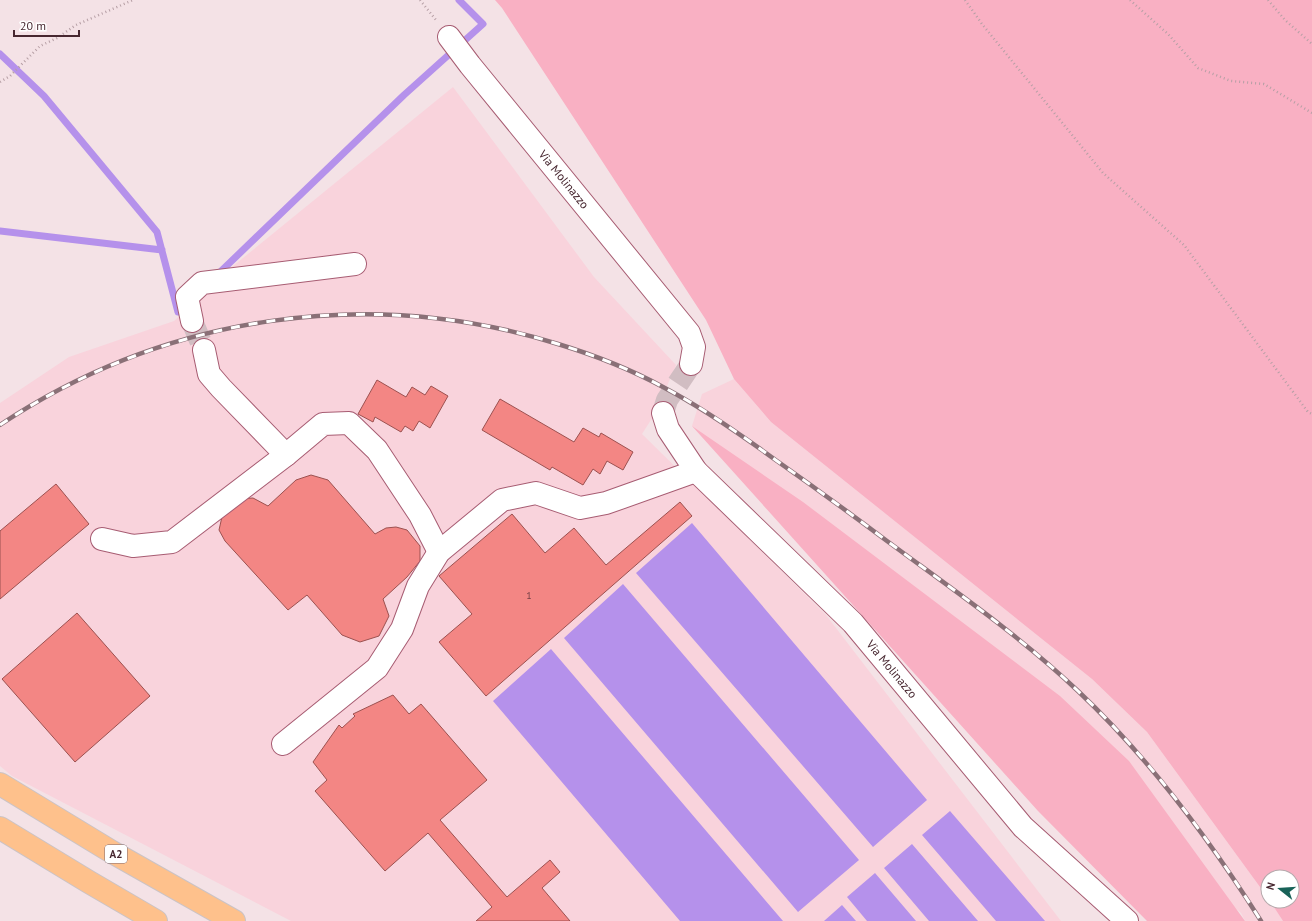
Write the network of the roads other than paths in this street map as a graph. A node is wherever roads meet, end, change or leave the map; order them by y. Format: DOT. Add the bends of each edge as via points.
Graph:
graph roads {
  1 [pos="449,37"];
  2 [pos="355,264"];
  3 [pos="192,321"];
  4 [pos="204,350"];
  5 [pos="691,364"];
  6 [pos="663,413"];
  7 [pos="286,455"];
  8 [pos="696,471"];
  9 [pos="102,539"];
  10 [pos="439,552"];
  11 [pos="283,744"];
  12 [pos="0,784"];
  13 [pos="0,828"];
  14 [pos="156,921"];
  15 [pos="234,921"];
  16 [pos="1128,921"];
  1 -- 5 [label="street, Via Molinazzo" via="689,334 694,347"];
  2 -- 3 [label="street" via="202,283 187,297"];
  4 -- 7 [label="street" via="209,374"];
  6 -- 8 [label="street, Via Molinazzo" via="668,430"];
  7 -- 9 [label="street" via="172,542 133,546"];
  7 -- 10 [label="street" via="323,424 349,423 377,450 420,515"];
  8 -- 10 [label="street" via="606,503 580,508 536,493 502,500"];
  8 -- 16 [label="street, Via Molinazzo" via="853,623 1022,827"];
  10 -- 11 [label="street" via="418,586 402,629 377,668"];
  12 -- 15 [label="highway, A2" via="112,852"];
  13 -- 14 [label="highway"];
}
